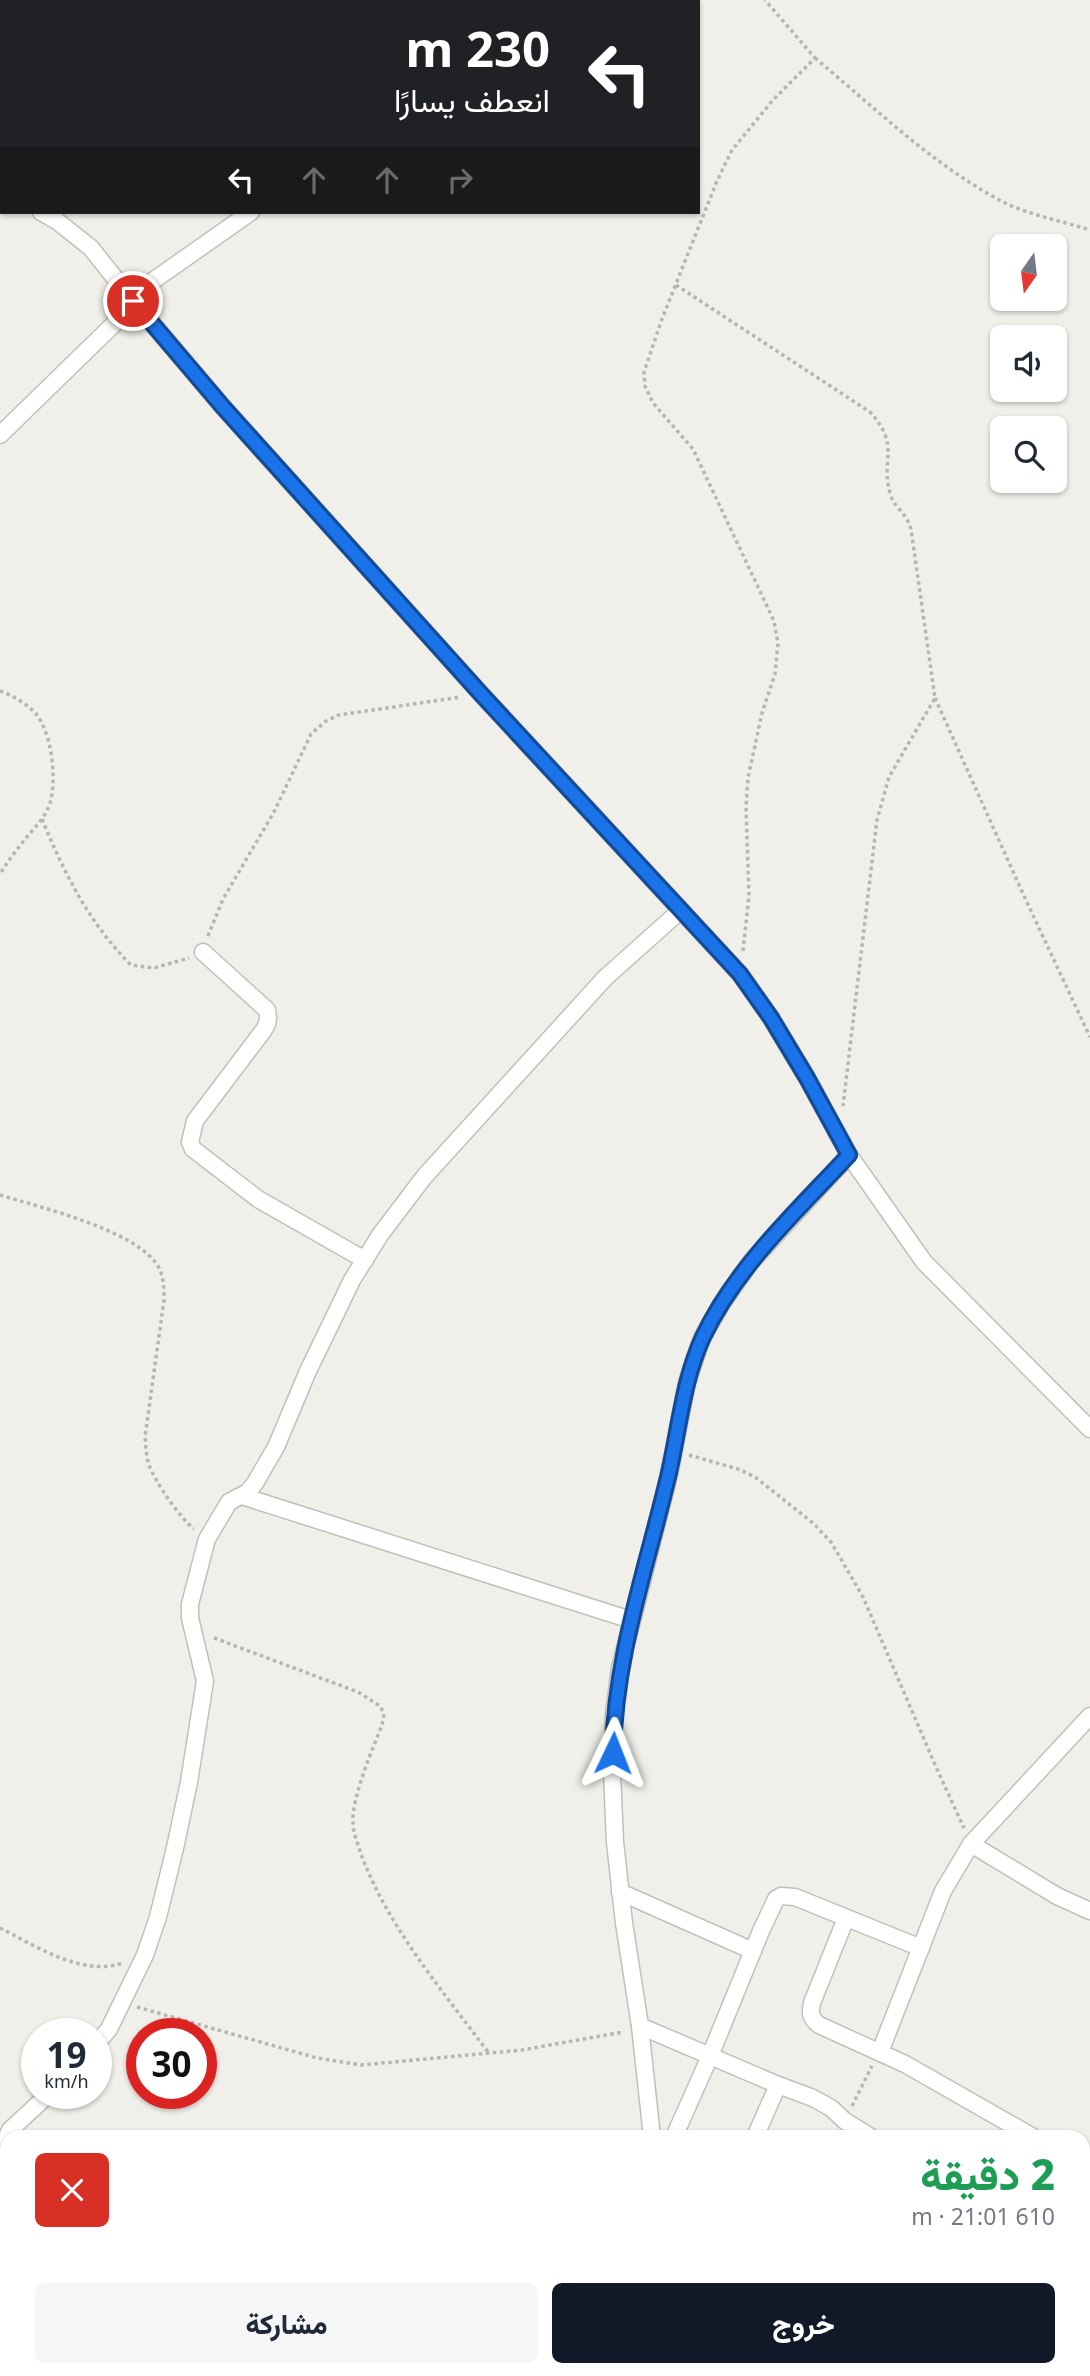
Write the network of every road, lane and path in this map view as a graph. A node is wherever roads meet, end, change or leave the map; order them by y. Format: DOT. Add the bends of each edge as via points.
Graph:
graph roads {
  1 [pos="765,0"];
  2 [pos="815,58"];
  3 [pos="45,214"];
  4 [pos="248,214"];
  5 [pos="1090,230"];
  6 [pos="676,285"];
  7 [pos="133,301"];
  8 [pos="0,435"];
  9 [pos="0,691"];
  10 [pos="481,694"];
  11 [pos="935,698"];
  12 [pos="42,819"];
  13 [pos="0,874"];
  14 [pos="681,909"];
  15 [pos="203,952"];
  16 [pos="740,974"];
  17 [pos="1090,1037"];
  18 [pos="839,1139"];
  19 [pos="849,1155"];
  20 [pos="0,1195"];
  21 [pos="365,1260"];
  22 [pos="1090,1429"];
  23 [pos="674,1451"];
  24 [pos="242,1496"];
  25 [pos="207,1539"];
  26 [pos="631,1620"];
  27 [pos="192,1631"];
  28 [pos="1090,1716"];
  29 [pos="971,1844"];
  30 [pos="620,1892"];
  31 [pos="1090,1911"];
  32 [pos="846,1917"];
  33 [pos="0,1928"];
  34 [pos="921,1948"];
  35 [pos="753,1951"];
  36 [pos="145,1955"];
  37 [pos="122,2003"];
  38 [pos="112,2023"];
  39 [pos="640,2026"];
  40 [pos="880,2052"];
  41 [pos="488,2053"];
  42 [pos="710,2056"];
  43 [pos="778,2085"];
  44 [pos="33,2109"];
  45 [pos="845,2121"];
  46 [pos="10,2130"];
  47 [pos="651,2130"];
  48 [pos="677,2130"];
  49 [pos="758,2130"];
  50 [pos="860,2130"];
  51 [pos="1021,2130"];
  1 -- 2 [label="path"];
  2 -- 5 [label="path" via="932,157 965,179 1005,203"];
  2 -- 6 [label="path" via="732,150"];
  3 -- 7 [label="street" via="91,248"];
  4 -- 7 [label="street" via="176,263"];
  6 -- 11 [label="path" via="870,412 882,425 888,441 891,498 911,528"];
  6 -- 16 [label="path" via="648,358 645,386 653,403 693,449 774,621 778,644 775,674 748,778 749,896"];
  7 -- 8 [label="street"];
  7 -- 10 [label="street"];
  9 -- 12 [label="path" via="36,714 46,732 53,788"];
  10 -- 14 [label="street"];
  10 -- 15 [label="path" via="339,715 311,734 274,812 213,919"];
  11 -- 17 [label="path"];
  11 -- 18 [label="path" via="889,777 877,820"];
  12 -- 13 [label="path"];
  12 -- 15 [label="path" via="68,880 131,965 154,968"];
  14 -- 16 [label="street"];
  14 -- 21 [label="street" via="605,978 424,1177"];
  15 -- 21 [label="street" via="267,1010 268,1024 195,1121 193,1149 258,1199"];
  16 -- 18 [label="street" via="807,1078"];
  18 -- 19 [label="street"];
  19 -- 22 [label="street" via="924,1262"];
  19 -- 23 [label="street" via="750,1263 722,1303 702,1338 687,1382"];
  20 -- 25 [label="path" via="90,1223 142,1250 159,1269 164,1300 146,1452 150,1467 182,1519"];
  21 -- 24 [label="street" via="332,1319 276,1447"];
  23 -- 26 [label="street"];
  23 -- 29 [label="path" via="755,1478 831,1542 863,1597"];
  24 -- 25 [label="street" via="229,1502"];
  24 -- 26 [label="street"];
  25 -- 27 [label="street" via="190,1604"];
  26 -- 30 [label="street" via="614,1714 612,1772"];
  27 -- 36 [label="street" via="204,1692 175,1848"];
  27 -- 41 [label="path" via="358,1692 380,1706 382,1725 354,1807 355,1836 380,1896"];
  28 -- 29 [label="street"];
  29 -- 31 [label="street"];
  29 -- 34 [label="street" via="943,1891"];
  30 -- 35 [label="street"];
  30 -- 39 [label="street"];
  32 -- 34 [label="street"];
  32 -- 35 [label="street" via="781,1896"];
  32 -- 40 [label="street" via="810,2013 819,2025"];
  33 -- 36 [label="path" via="93,1967 111,1967"];
  34 -- 40 [label="street"];
  35 -- 42 [label="street"];
  36 -- 37 [label="street"];
  37 -- 38 [label="street"];
  37 -- 41 [label="path" via="346,2064"];
  39 -- 41 [label="path" via="613,2035"];
  39 -- 42 [label="street"];
  39 -- 47 [label="street"];
  40 -- 45 [label="path"];
  40 -- 51 [label="street"];
  42 -- 43 [label="street"];
  42 -- 48 [label="street"];
  43 -- 45 [label="street" via="824,2103"];
  43 -- 49 [label="street"];
  44 -- 46 [label="street"];
  45 -- 50 [label="street"];
}
